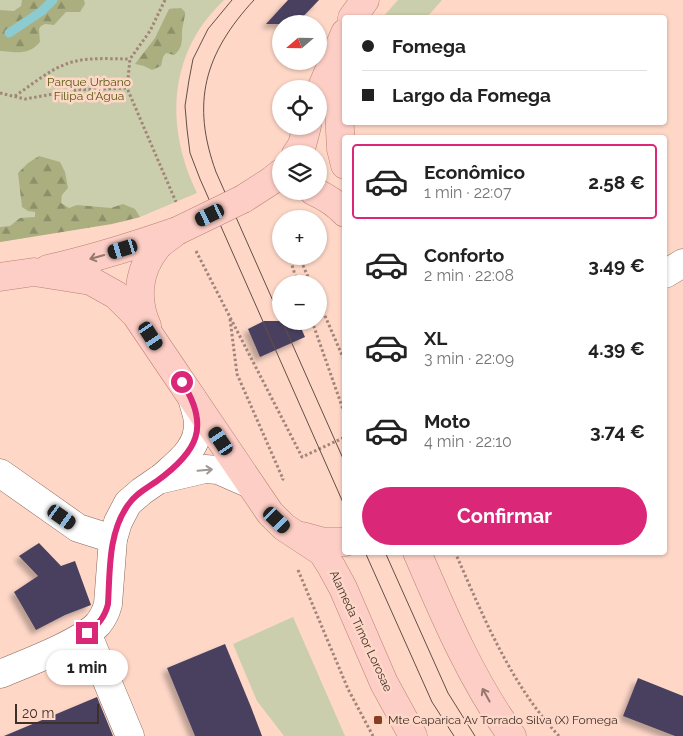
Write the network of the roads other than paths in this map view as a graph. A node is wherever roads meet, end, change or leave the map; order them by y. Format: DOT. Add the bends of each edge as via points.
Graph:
graph roads {
  1 [pos="365,0"];
  2 [pos="354,15"];
  3 [pos="340,44"];
  4 [pos="325,80"];
  5 [pos="342,153"];
  6 [pos="272,180"];
  7 [pos="272,190"];
  8 [pos="327,198"];
  9 [pos="243,199"];
  10 [pos="342,210"];
  11 [pos="177,231"];
  12 [pos="683,263"];
  13 [pos="34,272"];
  14 [pos="667,273"];
  15 [pos="0,277"];
  16 [pos="151,336"];
  17 [pos="192,398"];
  18 [pos="0,472"];
  19 [pos="158,480"];
  20 [pos="250,484"];
  21 [pos="298,536"];
  22 [pos="113,539"];
  23 [pos="342,542"];
  24 [pos="417,555"];
  25 [pos="87,633"];
  26 [pos="0,674"];
  27 [pos="130,736"];
  28 [pos="413,736"];
  29 [pos="512,736"];
  1 -- 2 [label="main road"];
  3 -- 4 [label="main road"];
  3 -- 5 [label="main road"];
  6 -- 9 [label="main road"];
  7 -- 9 [label="main road"];
  8 -- 10 [label="main road"];
  9 -- 11 [label="main road, bridge"];
  11 -- 13 [label="main road, one-way" via="91,259"];
  11 -- 16 [label="main road" via="158,246 146,264 140,282 140,304"];
  12 -- 14 [label="street"];
  13 -- 15 [label="main road"];
  13 -- 16 [label="main road" via="91,281 116,295"];
  16 -- 17 [label="main road, Alameda Timor Lorosae"];
  17 -- 19 [label="street" via="198,422 195,441 188,454"];
  17 -- 20 [label="main road, Alameda Timor Lorosae"];
  18 -- 22 [label="street" via="78,528"];
  19 -- 20 [label="street, one-way" via="205,469 218,470"];
  19 -- 22 [label="street" via="128,504"];
  20 -- 21 [label="main road, Alameda Timor Lorosae" via="270,513"];
  21 -- 23 [label="main road"];
  21 -- 28 [label="main road, Alameda Timor Lorosae" via="322,552 332,566 384,683"];
  22 -- 25 [label="street" via="106,614"];
  29 -- 24 [label="main road, one-way" via="458,644"];
  25 -- 26 [label="street"];
  25 -- 27 [label="street"];
}
